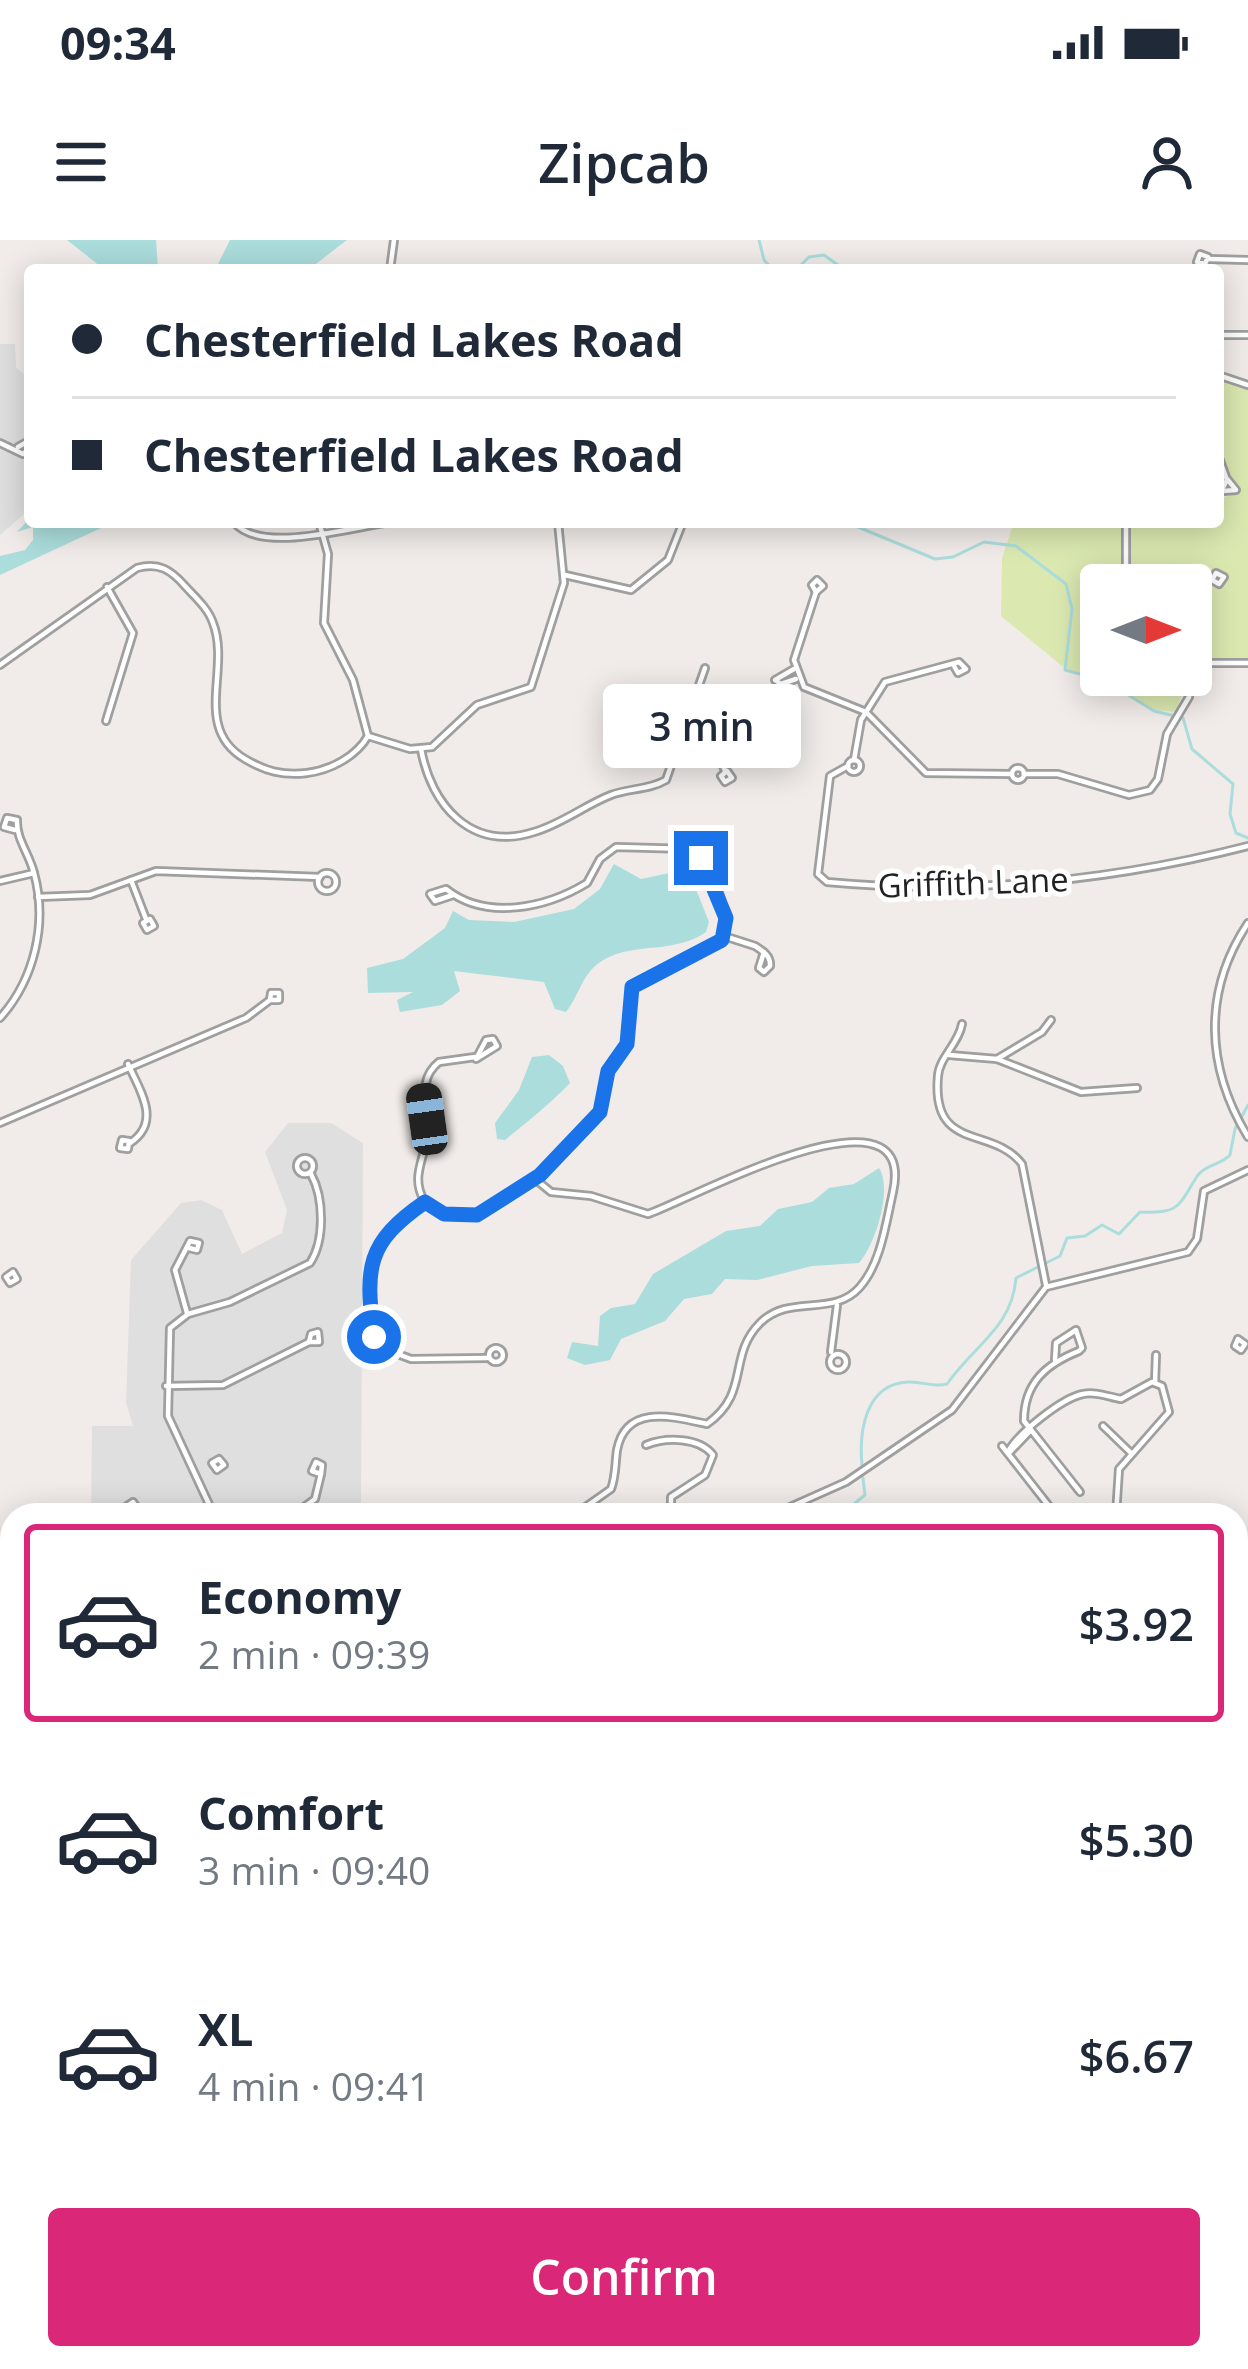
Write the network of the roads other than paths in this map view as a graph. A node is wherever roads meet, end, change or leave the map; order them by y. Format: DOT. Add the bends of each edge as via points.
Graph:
graph roads {
  1 [pos="1208,259"];
  2 [pos="1248,260"];
  3 [pos="0,443"];
  4 [pos="18,447"];
  5 [pos="1224,472"];
  6 [pos="1227,480"];
  7 [pos="1224,486"];
  8 [pos="1224,493"];
  9 [pos="242,528"];
  10 [pos="320,528"];
  11 [pos="349,528"];
  12 [pos="559,528"];
  13 [pos="680,528"];
  14 [pos="1126,528"];
  15 [pos="321,532"];
  16 [pos="1126,564"];
  17 [pos="565,575"];
  18 [pos="106,587"];
  19 [pos="816,592"];
  20 [pos="1212,663"];
  21 [pos="1248,663"];
  22 [pos="0,665"];
  23 [pos="954,666"];
  24 [pos="705,668"];
  25 [pos="794,669"];
  26 [pos="797,679"];
  27 [pos="1189,696"];
  28 [pos="866,712"];
  29 [pos="106,722"];
  30 [pos="685,725"];
  31 [pos="368,736"];
  32 [pos="422,749"];
  33 [pos="725,771"];
  34 [pos="15,830"];
  35 [pos="1248,846"];
  36 [pos="34,873"];
  37 [pos="320,877"];
  38 [pos="131,879"];
  39 [pos="0,881"];
  40 [pos="453,895"];
  41 [pos="38,897"];
  42 [pos="146,919"];
  43 [pos="1248,923"];
  44 [pos="724,936"];
  45 [pos="764,952"];
  46 [pos="270,1000"];
  47 [pos="0,1018"];
  48 [pos="1051,1020"];
  49 [pos="962,1024"];
  50 [pos="950,1054"];
  51 [pos="475,1057"];
  52 [pos="997,1058"];
  53 [pos="128,1064"];
  54 [pos="1137,1088"];
  55 [pos="0,1124"];
  56 [pos="1248,1137"];
  57 [pos="130,1143"];
  58 [pos="1248,1170"];
  59 [pos="311,1174"];
  60 [pos="535,1179"];
  61 [pos="425,1202"];
  62 [pos="189,1248"];
  63 [pos="1046,1287"];
  64 [pos="837,1304"];
  65 [pos="188,1313"];
  66 [pos="309,1342"];
  67 [pos="831,1352"];
  68 [pos="1156,1355"];
  69 [pos="487,1358"];
  70 [pos="1055,1360"];
  71 [pos="1155,1383"];
  72 [pos="166,1386"];
  73 [pos="1103,1426"];
  74 [pos="1030,1431"];
  75 [pos="646,1445"];
  76 [pos="1002,1446"];
  77 [pos="1008,1452"];
  78 [pos="1131,1453"];
  79 [pos="213,1467"];
  80 [pos="321,1474"];
  81 [pos="195,1476"];
  82 [pos="1080,1492"];
  83 [pos="208,1503"];
  84 [pos="310,1503"];
  85 [pos="591,1503"];
  86 [pos="671,1503"];
  87 [pos="800,1503"];
  88 [pos="1047,1503"];
  89 [pos="1116,1503"];
  1 -- 2 [label="street"];
  3 -- 4 [label="street"];
  5 -- 6 [label="street"];
  6 -- 7 [label="street"];
  6 -- 8 [label="street" via="1236,490"];
  9 -- 15 [label="street" via="258,539"];
  10 -- 15 [label="street"];
  11 -- 15 [label="street"];
  12 -- 17 [label="street"];
  13 -- 17 [label="street" via="668,560 631,590"];
  14 -- 16 [label="street"];
  15 -- 31 [label="street" via="328,554 324,623 353,680"];
  17 -- 32 [label="street" via="532,687 476,705"];
  18 -- 22 [label="street"];
  18 -- 29 [label="street" via="133,633"];
  18 -- 31 [label="street" via="137,568 161,566 205,608 217,647 216,724 237,755 277,774 316,772 355,753"];
  19 -- 25 [label="street"];
  20 -- 21 [label="street"];
  23 -- 28 [label="street" via="894,676"];
  24 -- 30 [label="street"];
  25 -- 26 [label="street"];
  25 -- 26 [label="street" via="775,680"];
  26 -- 28 [label="street"];
  27 -- 28 [label="street" via="1167,734 1158,779 1139,795 1058,775 930,775"];
  28 -- 35 [label="street, Griffith Lane" via="858,771 848,766 830,776 818,874 827,882 1101,878"];
  30 -- 32 [label="street" via="676,764 662,783 611,795 523,835 483,831 448,813 432,794"];
  30 -- 33 [label="street" via="710,734"];
  31 -- 32 [label="street"];
  34 -- 36 [label="street"];
  36 -- 39 [label="street"];
  36 -- 41 [label="street"];
  37 -- 38 [label="street" via="156,871"];
  38 -- 41 [label="street" via="90,896"];
  38 -- 42 [label="street"];
  40 -- 44 [label="street" via="523,907 581,887 616,848 689,849 713,883"];
  41 -- 47 [label="street" via="29,974"];
  43 -- 56 [label="street" via="1225,967 1214,1018 1220,1081"];
  44 -- 45 [label="street"];
  44 -- 60 [label="street" via="632,987 627,1044 608,1071 600,1112"];
  46 -- 53 [label="street" via="247,1018"];
  48 -- 52 [label="street"];
  49 -- 50 [label="street"];
  50 -- 52 [label="street"];
  50 -- 63 [label="street" via="938,1074 945,1121 1018,1158"];
  51 -- 61 [label="street" via="440,1062 428,1075 417,1180"];
  52 -- 54 [label="street" via="1081,1092"];
  53 -- 55 [label="street"];
  53 -- 57 [label="street" via="148,1117"];
  58 -- 63 [label="street" via="1204,1191 1197,1239 1183,1256"];
  59 -- 65 [label="street" via="320,1193 310,1264"];
  60 -- 61 [label="street" via="477,1215 444,1214"];
  60 -- 64 [label="street" via="551,1192 648,1214 790,1152 871,1144 891,1162 895,1185 873,1268"];
  61 -- 69 [label="street" via="376,1245 374,1337 411,1359"];
  62 -- 65 [label="street" via="175,1270"];
  63 -- 87 [label="street" via="956,1406 844,1484"];
  64 -- 67 [label="street"];
  64 -- 85 [label="street" via="790,1306 758,1325 740,1356 737,1390 707,1424 664,1414 635,1422 618,1445 611,1489"];
  65 -- 72 [label="street" via="167,1335"];
  66 -- 72 [label="street" via="223,1385"];
  68 -- 71 [label="street"];
  70 -- 70 [label="street" via="1082,1348 1076,1330 1056,1343"];
  70 -- 74 [label="street" via="1024,1406"];
  71 -- 74 [label="street" via="1121,1400 1082,1394"];
  71 -- 78 [label="street" via="1169,1397 1168,1412"];
  72 -- 81 [label="street" via="171,1424"];
  73 -- 78 [label="street"];
  74 -- 77 [label="street"];
  74 -- 82 [label="street"];
  75 -- 86 [label="street" via="695,1443 713,1455 706,1475"];
  76 -- 77 [label="street"];
  77 -- 88 [label="street"];
  78 -- 89 [label="street" via="1117,1474"];
  79 -- 81 [label="street"];
  80 -- 84 [label="street"];
  81 -- 83 [label="street"];
}
